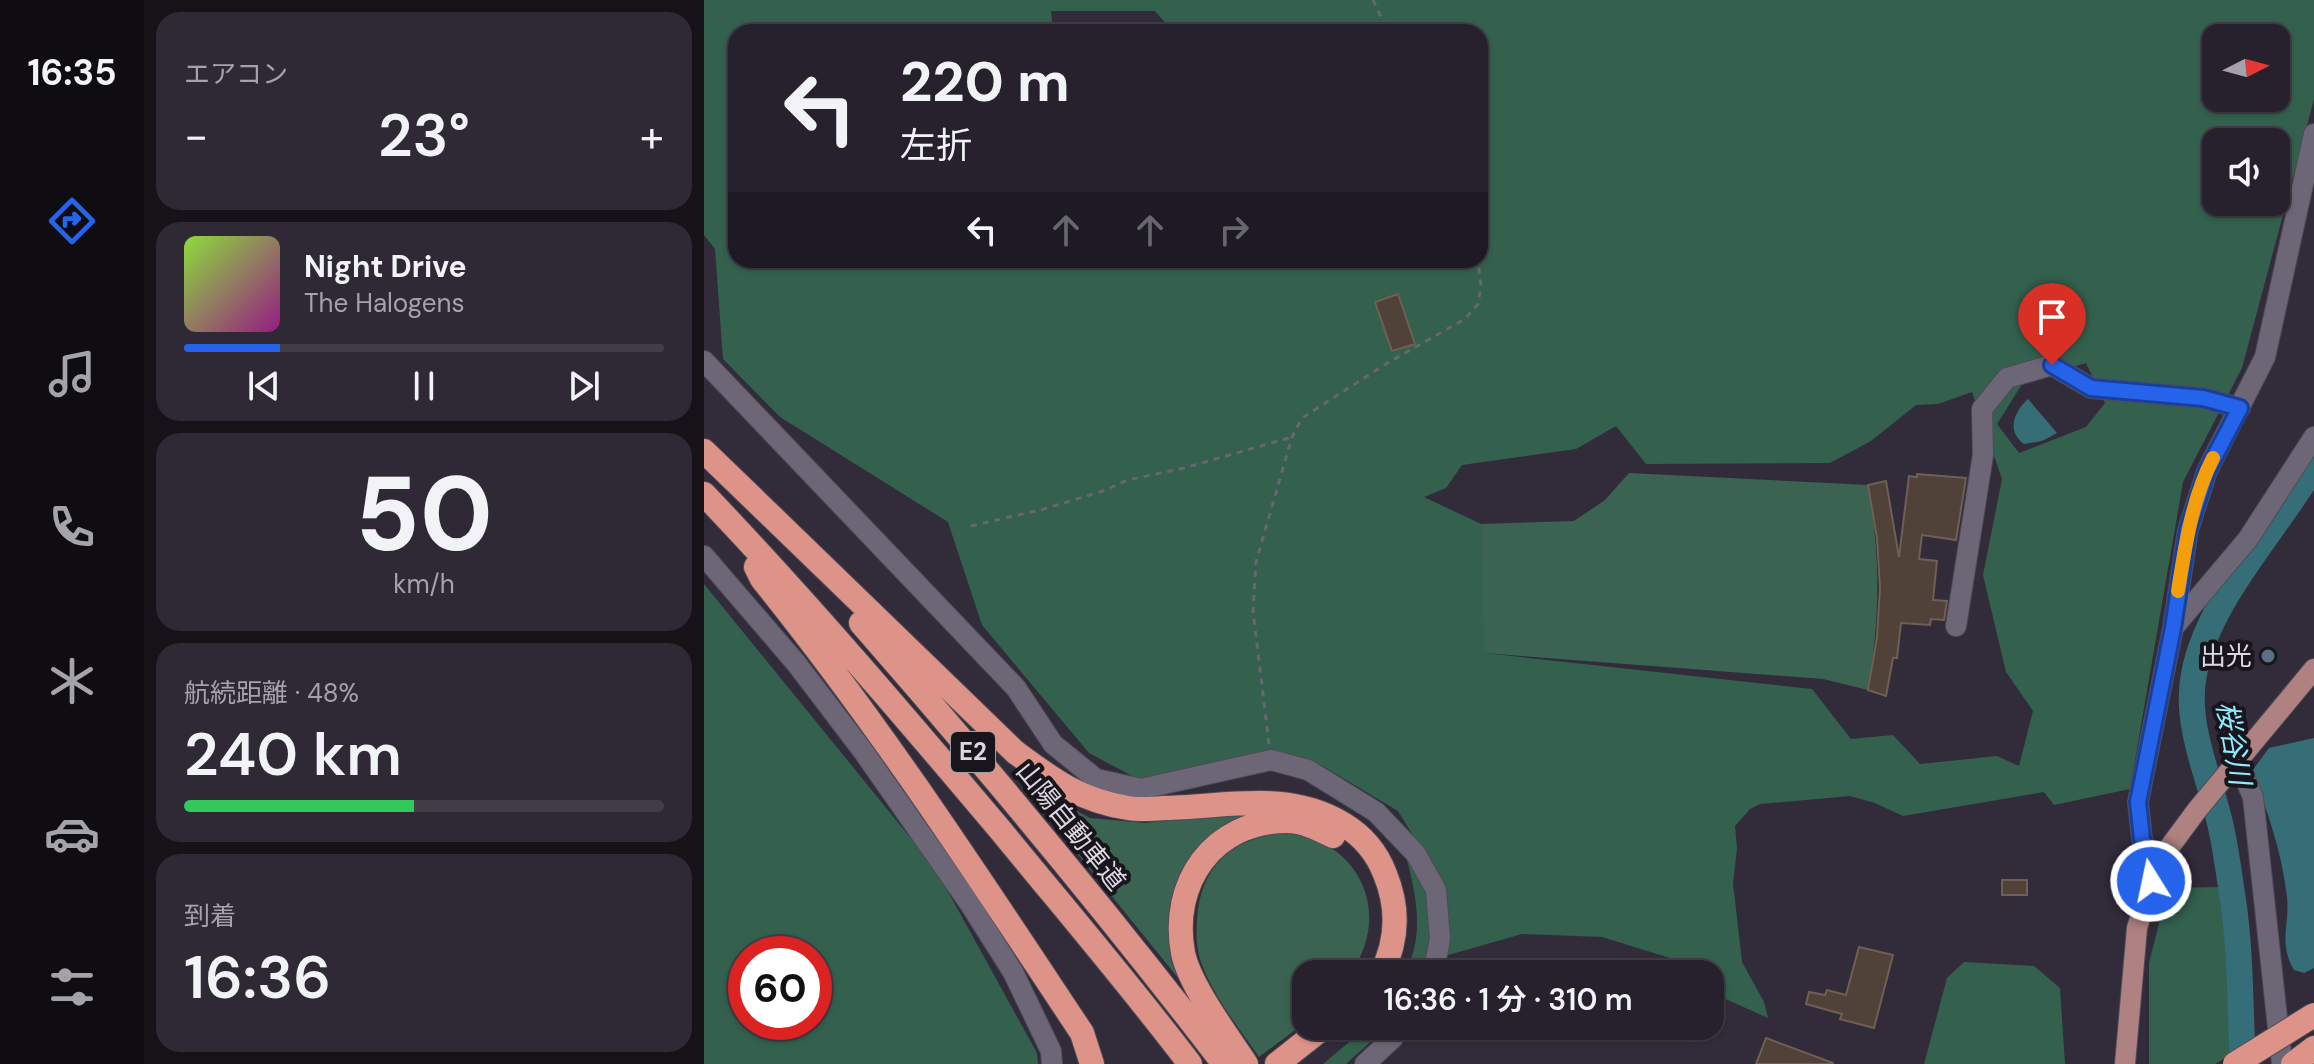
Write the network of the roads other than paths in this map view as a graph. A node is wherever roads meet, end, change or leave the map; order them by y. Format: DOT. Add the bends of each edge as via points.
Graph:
graph roads {
  1 [pos="2314,134"];
  2 [pos="704,361"];
  3 [pos="2240,408"];
  4 [pos="2314,437"];
  5 [pos="704,453"];
  6 [pos="704,494"];
  7 [pos="736,527"];
  8 [pos="704,556"];
  9 [pos="1956,626"];
  10 [pos="2173,628"];
  11 [pos="2314,669"];
  12 [pos="2230,770"];
  13 [pos="2157,864"];
  14 [pos="1371,960"];
  15 [pos="1386,960"];
  16 [pos="1436,960"];
  17 [pos="2314,1015"];
  18 [pos="1307,1040"];
  19 [pos="1328,1040"];
  20 [pos="1391,1040"];
  21 [pos="2314,1048"];
  22 [pos="1052,1064"];
  23 [pos="1092,1064"];
  24 [pos="1190,1064"];
  25 [pos="1224,1064"];
  26 [pos="1246,1064"];
  27 [pos="1277,1064"];
  28 [pos="1300,1064"];
  29 [pos="1365,1064"];
  30 [pos="2125,1064"];
  31 [pos="2235,1064"];
  32 [pos="2282,1064"];
  33 [pos="2293,1064"];
  1 -- 3 [label="street" via="2265,357"];
  2 -- 16 [label="street" via="1016,688 1053,744 1096,779 1141,789 1271,760 1308,770 1376,812 1416,854 1436,890 1440,939"];
  3 -- 9 [label="street" via="2203,398 2091,388 2052,365 2007,378 1982,409 1983,455"];
  3 -- 10 [label="street" via="2207,471 2193,515"];
  4 -- 10 [label="street" via="2248,539"];
  5 -- 15 [label="highway" via="1003,741 1062,787 1092,801 1132,809 1265,802 1301,806 1356,832 1378,857 1394,896 1395,938"];
  5 -- 25 [label="highway, 山陽自動車道 / E2" via="984,764"];
  6 -- 7 [label="highway, E2"];
  7 -- 23 [label="highway" via="762,579 824,656 971,863 1082,1033"];
  7 -- 24 [label="highway, E2" via="961,783"];
  8 -- 22 [label="street" via="796,663 970,904 1013,972 1051,1051"];
  10 -- 13 [label="street" via="2138,802 2142,839"];
  11 -- 12 [label="main road"];
  12 -- 13 [label="main road"];
  12 -- 32 [label="street" via="2244,776 2253,797"];
  13 -- 30 [label="main road" via="2137,928"];
  14 -- 26 [label="highway" via="1379,906 1370,873 1355,853 1325,832 1289,821 1230,834 1189,878 1179,914 1184,956 1202,996"];
  17 -- 31 [label="highway, bridge"];
  18 -- 27 [label="highway"];
  19 -- 28 [label="highway"];
  20 -- 29 [label="street"];
  21 -- 33 [label="highway"];
}
